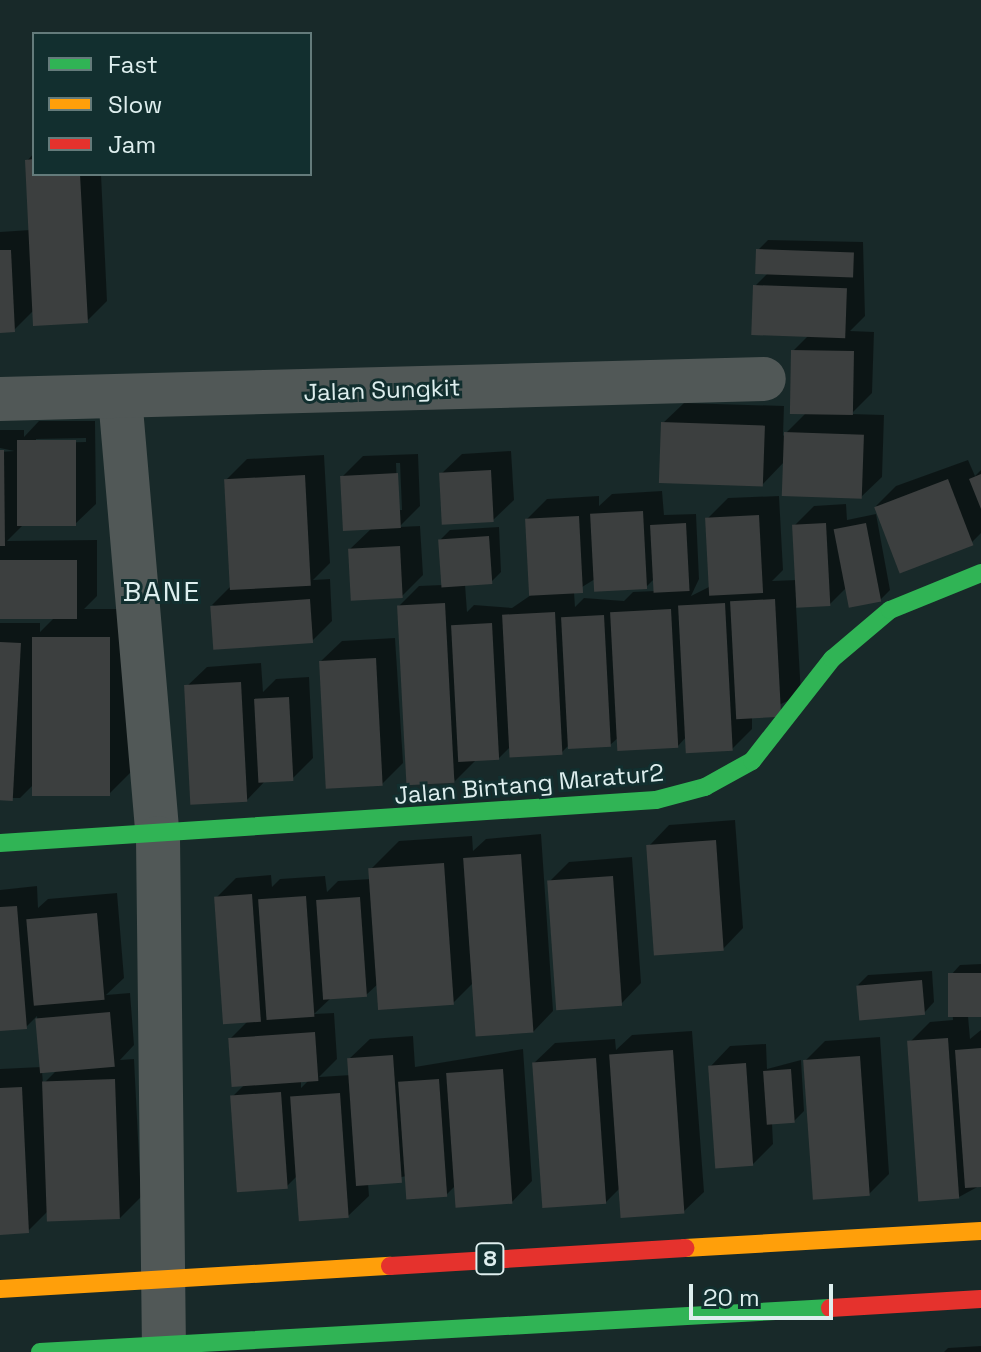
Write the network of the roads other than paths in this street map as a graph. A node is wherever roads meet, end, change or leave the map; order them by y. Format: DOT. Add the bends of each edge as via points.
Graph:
graph roads {
  1 [pos="764,379"];
  2 [pos="120,397"];
  3 [pos="0,399"];
  4 [pos="981,573"];
  5 [pos="158,838"];
  6 [pos="0,843"];
  7 [pos="981,1231"];
  8 [pos="161,1282"];
  9 [pos="0,1289"];
  10 [pos="981,1299"];
  11 [pos="164,1349"];
  12 [pos="40,1352"];
  1 -- 2 [label="street, Jalan Sungkit"];
  2 -- 3 [label="street, Jalan Sungkit"];
  2 -- 5 [label="street"];
  4 -- 5 [label="main road, Jalan Bintang Maratur2" via="890,610 832,659 752,761 705,787 656,800"];
  5 -- 6 [label="main road, Jalan Bintang Maratur2"];
  5 -- 8 [label="street"];
  7 -- 8 [label="main road, 8"];
  8 -- 9 [label="main road, 8"];
  8 -- 11 [label="street"];
  10 -- 11 [label="main road"];
  11 -- 12 [label="main road"];
}
